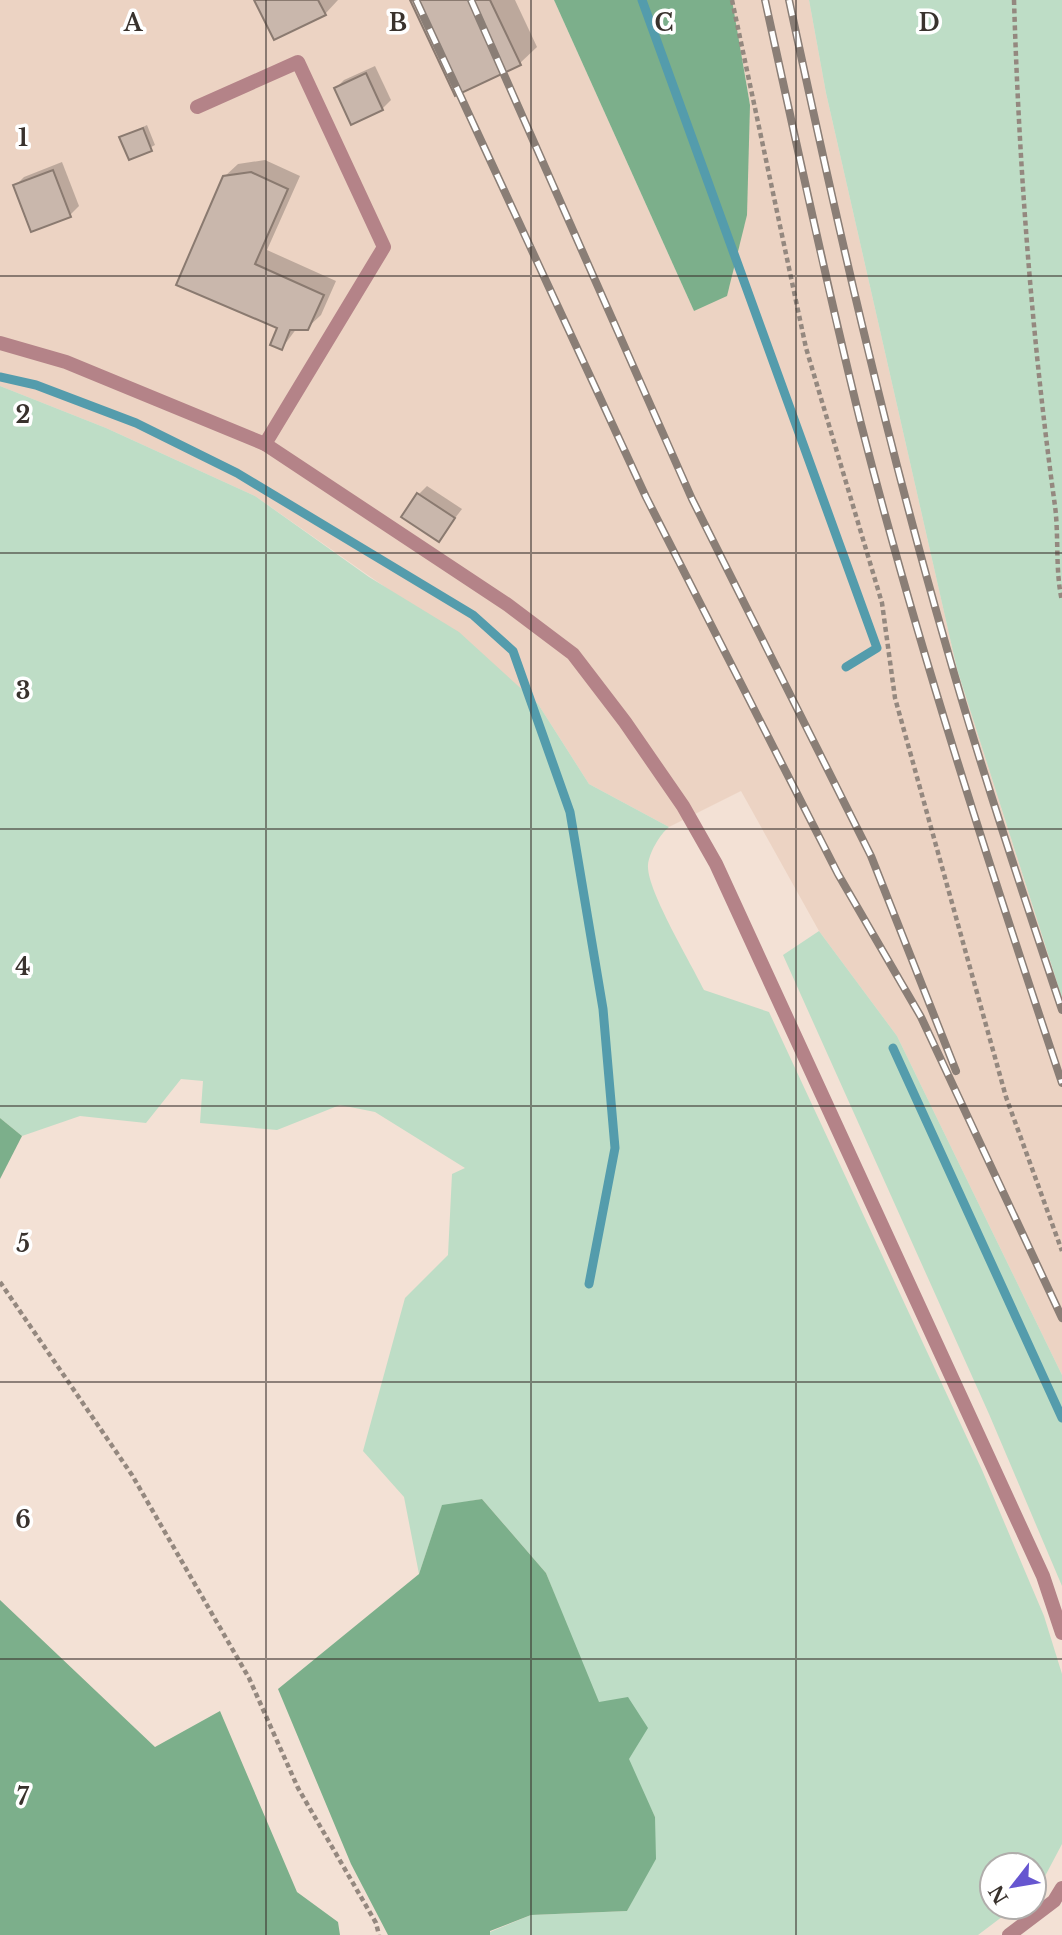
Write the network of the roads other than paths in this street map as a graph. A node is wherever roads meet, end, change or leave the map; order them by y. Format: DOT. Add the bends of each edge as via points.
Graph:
graph roads {
  1 [pos="197,107"];
  2 [pos="0,343"];
  3 [pos="265,444"];
  4 [pos="1062,1633"];
  5 [pos="1062,1888"];
  6 [pos="1009,1935"];
  1 -- 3 [label="street" via="298,62 384,247"];
  2 -- 3 [label="street" via="66,362"];
  3 -- 4 [label="street" via="573,654 682,806 751,939 1043,1576"];
  5 -- 6 [label="street" via="1054,1901"];
}
